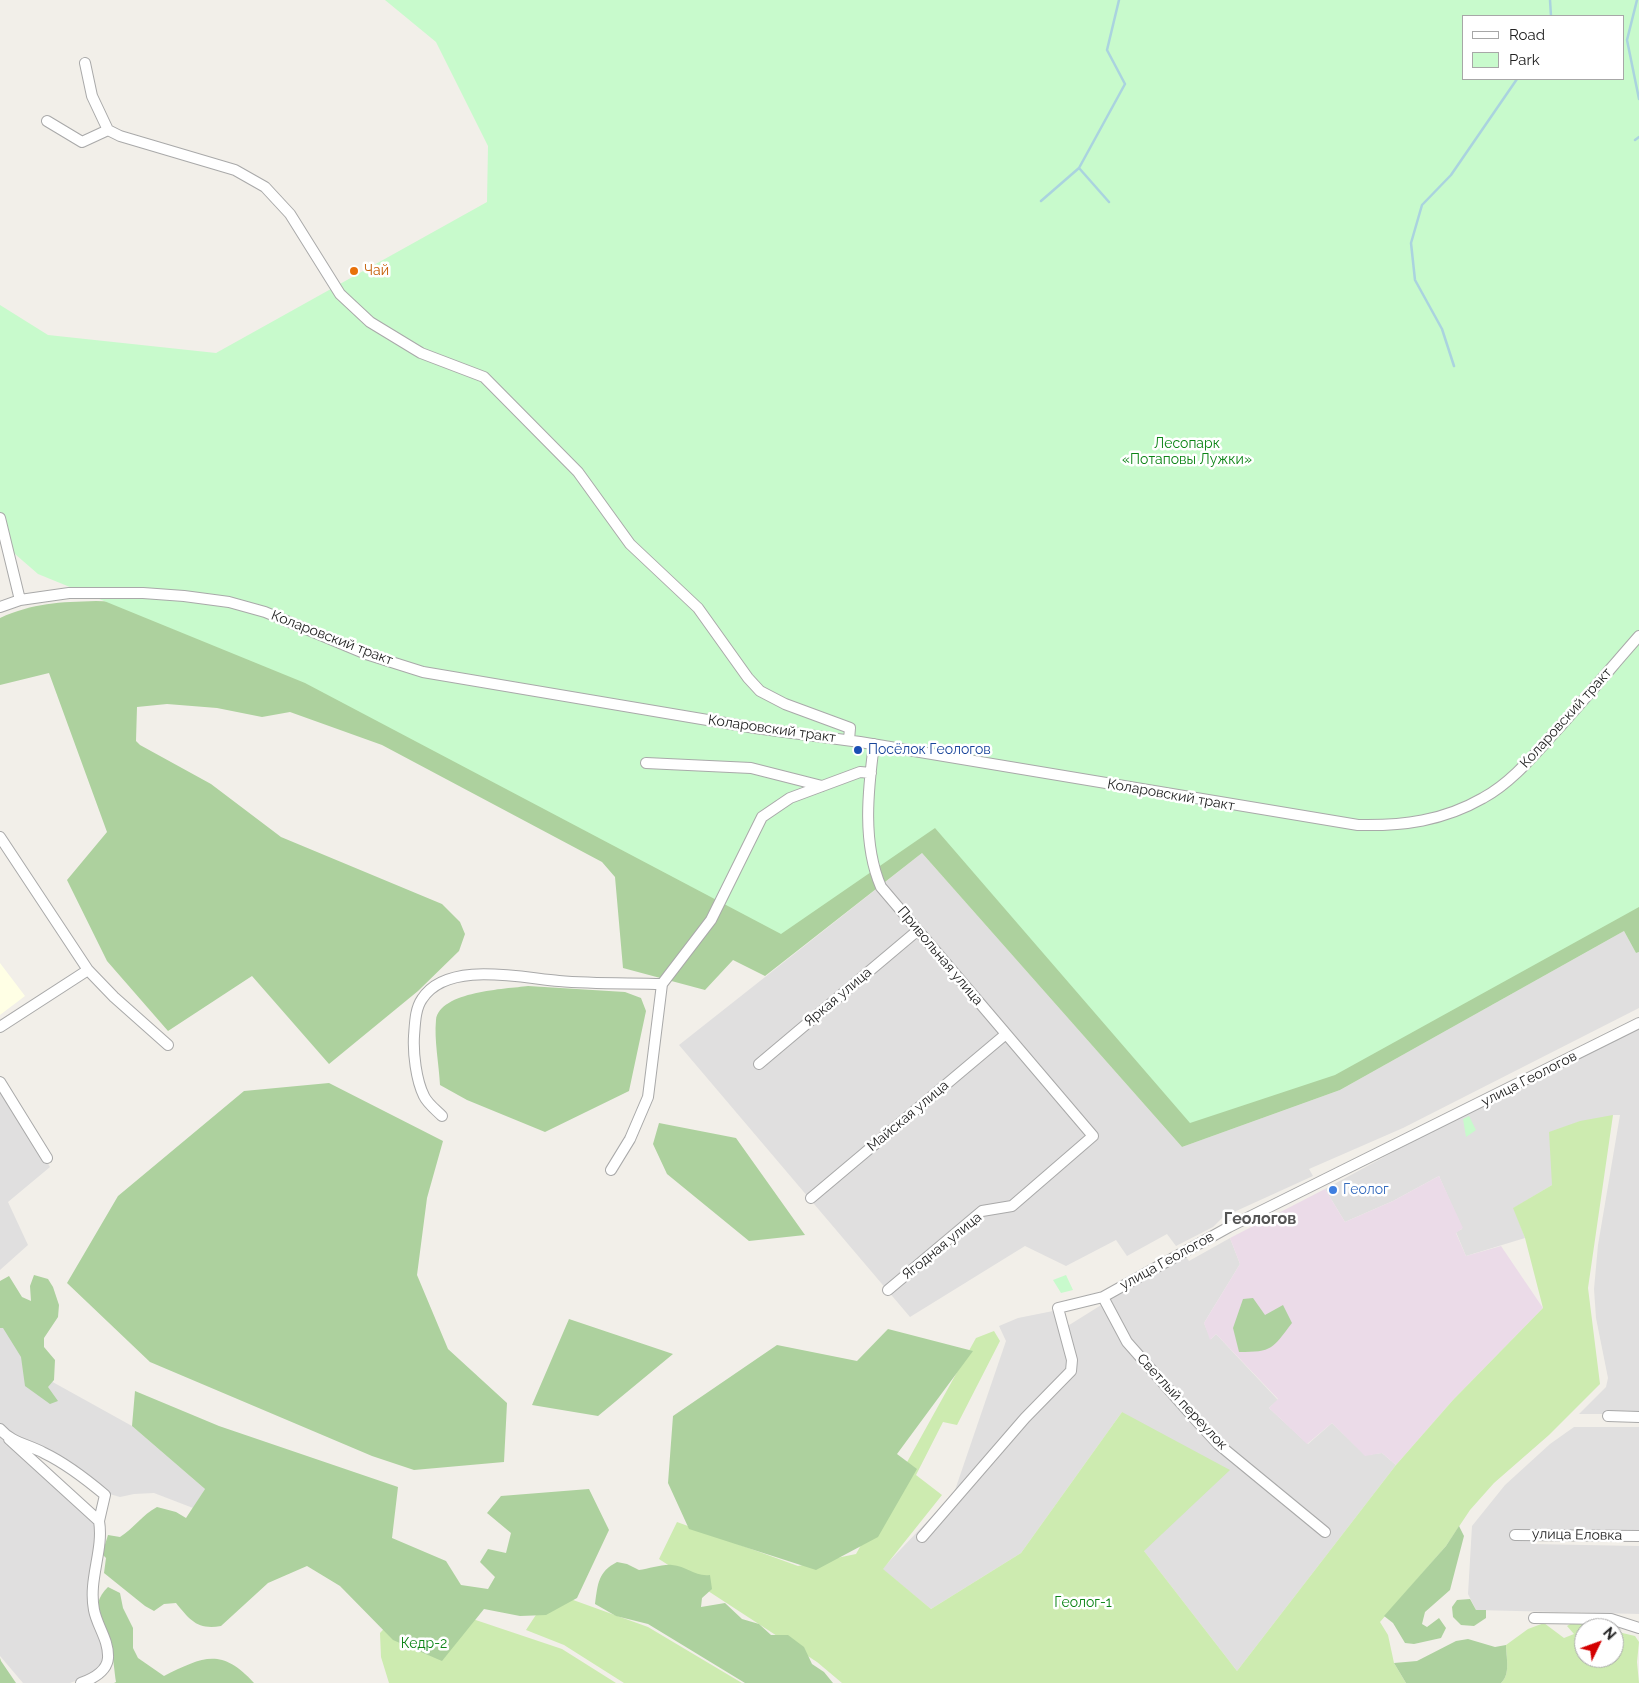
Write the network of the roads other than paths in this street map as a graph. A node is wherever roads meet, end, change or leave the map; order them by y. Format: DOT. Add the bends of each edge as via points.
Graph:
graph roads {
  1 [pos="85,63"];
  2 [pos="47,121"];
  3 [pos="108,130"];
  4 [pos="0,518"];
  5 [pos="20,600"];
  6 [pos="0,607"];
  7 [pos="1639,636"];
  8 [pos="850,740"];
  9 [pos="874,744"];
  10 [pos="646,763"];
  11 [pos="871,773"];
  12 [pos="822,786"];
  13 [pos="0,838"];
  14 [pos="917,930"];
  15 [pos="88,970"];
  16 [pos="662,984"];
  17 [pos="1639,1023"];
  18 [pos="0,1027"];
  19 [pos="1006,1034"];
  20 [pos="168,1045"];
  21 [pos="759,1064"];
  22 [pos="0,1082"];
  23 [pos="442,1116"];
  24 [pos="1093,1136"];
  25 [pos="47,1158"];
  26 [pos="611,1170"];
  27 [pos="811,1198"];
  28 [pos="888,1290"];
  29 [pos="1103,1297"];
  30 [pos="1608,1416"];
  31 [pos="1639,1417"];
  32 [pos="0,1429"];
  33 [pos="9,1439"];
  34 [pos="99,1521"];
  35 [pos="1324,1532"];
  36 [pos="1515,1535"];
  37 [pos="1639,1536"];
  38 [pos="922,1537"];
  39 [pos="1534,1618"];
  40 [pos="1639,1628"];
  41 [pos="81,1683"];
  1 -- 3 [label="street" via="92,96"];
  2 -- 3 [label="street" via="82,142"];
  3 -- 8 [label="street" via="235,170 265,187 290,214 340,294 370,322 421,353 484,378 578,472 630,544 698,608 748,678 773,698 850,728"];
  4 -- 5 [label="street"];
  5 -- 6 [label="street, Коларовский тракт"];
  5 -- 8 [label="street, Коларовский тракт" via="69,593 143,593 229,602 266,612 366,654 423,672 754,728"];
  7 -- 9 [label="street, Коларовский тракт" via="1510,778 1484,798 1456,811 1396,826 1328,822"];
  8 -- 9 [label="street, Коларовский тракт"];
  9 -- 11 [label="street, Привольная улица"];
  10 -- 12 [label="street" via="751,768"];
  11 -- 12 [label="street" via="860,772"];
  11 -- 14 [label="street, Привольная улица" via="868,792 874,869 881,887"];
  12 -- 16 [label="street" via="790,798 762,817 711,920"];
  13 -- 15 [label="street"];
  14 -- 19 [label="street, Привольная улица"];
  14 -- 21 [label="street, Яркая улица"];
  15 -- 18 [label="street"];
  15 -- 20 [label="street"];
  16 -- 23 [label="street" via="562,982 479,974 457,976 436,985 422,998 416,1013 414,1038 424,1096"];
  16 -- 26 [label="street" via="648,1097 630,1139"];
  17 -- 29 [label="street, улица Геологов" via="1229,1227"];
  19 -- 24 [label="street, Привольная улица"];
  19 -- 27 [label="street, Майская улица"];
  22 -- 25 [label="street"];
  24 -- 28 [label="street, Ягодная улица" via="1012,1206 982,1212"];
  29 -- 35 [label="street, Светлый переулок" via="1127,1342 1212,1437"];
  29 -- 38 [label="street, улица Геологов" via="1058,1308 1072,1360 1071,1371 1024,1418"];
  30 -- 31 [label="street"];
  32 -- 33 [label="street"];
  33 -- 34 [label="street"];
  33 -- 34 [label="street" via="43,1452 75,1470 106,1495"];
  34 -- 41 [label="street" via="102,1536 93,1582 93,1608 105,1636 108,1659 103,1670"];
  36 -- 37 [label="street, улица Еловка"];
  39 -- 40 [label="street" via="1611,1619"];
}
